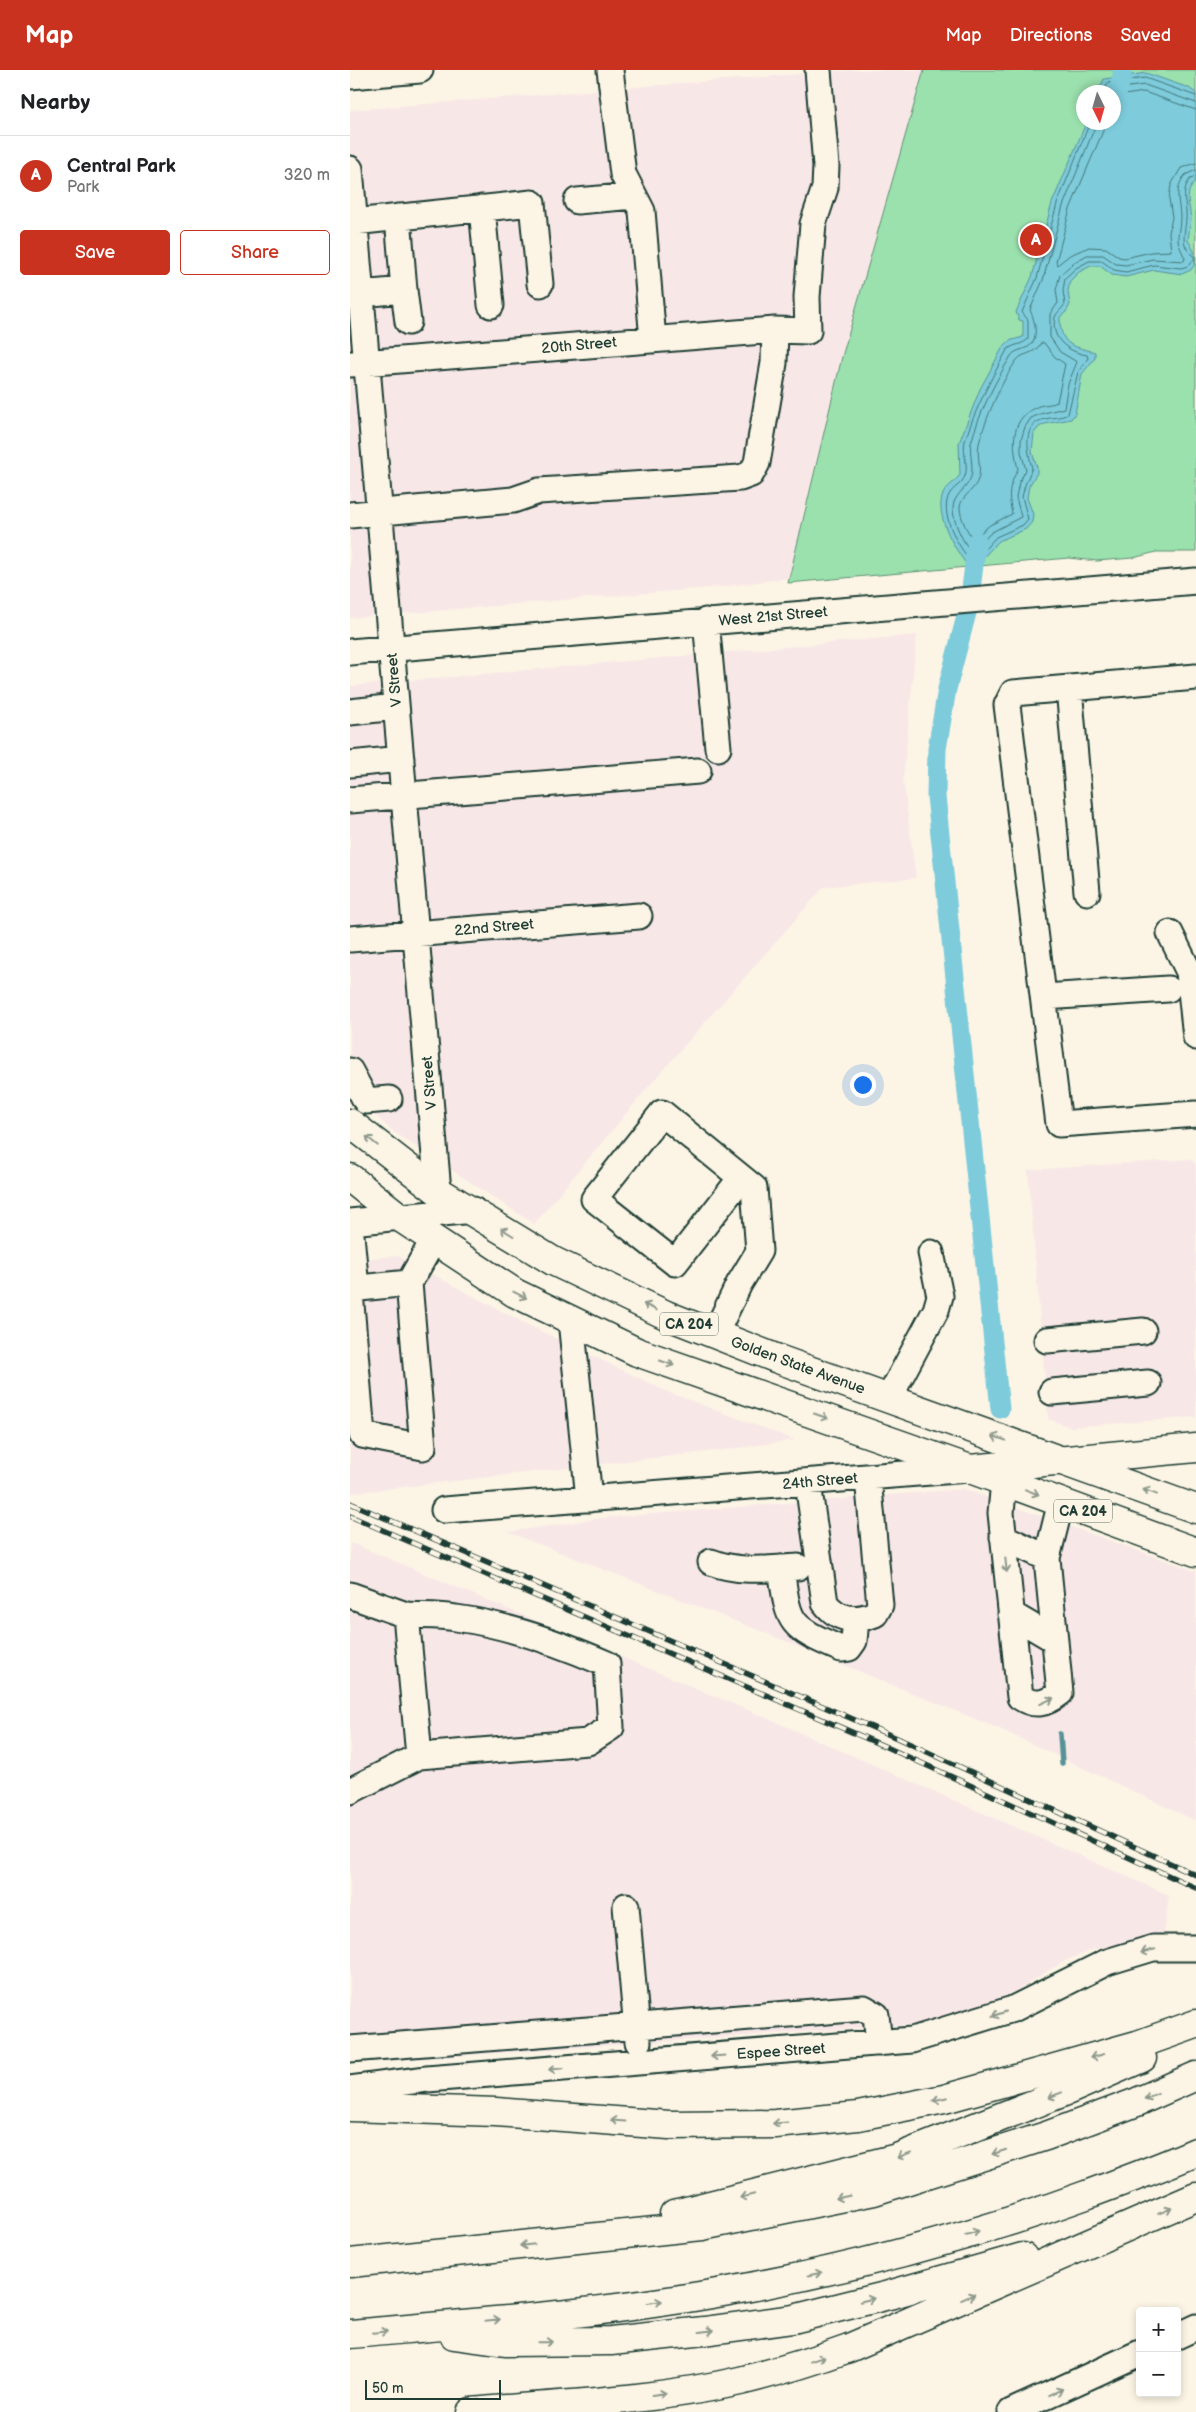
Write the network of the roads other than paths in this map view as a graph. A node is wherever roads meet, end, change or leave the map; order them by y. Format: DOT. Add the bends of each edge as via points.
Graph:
graph roads {
  1 [pos="420,70"];
  2 [pos="610,70"];
  3 [pos="818,70"];
  4 [pos="350,76"];
  5 [pos="350,169"];
  6 [pos="634,196"];
  7 [pos="577,201"];
  8 [pos="482,208"];
  9 [pos="398,217"];
  10 [pos="353,218"];
  11 [pos="540,284"];
  12 [pos="404,290"];
  13 [pos="361,294"];
  14 [pos="491,305"];
  15 [pos="408,322"];
  16 [pos="775,330"];
  17 [pos="653,340"];
  18 [pos="358,363"];
  19 [pos="380,512"];
  20 [pos="350,514"];
  21 [pos="1196,581"];
  22 [pos="706,621"];
  23 [pos="392,648"];
  24 [pos="350,652"];
  25 [pos="1196,681"];
  26 [pos="1069,688"];
  27 [pos="396,708"];
  28 [pos="350,712"];
  29 [pos="718,748"];
  30 [pos="401,759"];
  31 [pos="350,764"];
  32 [pos="698,772"];
  33 [pos="404,796"];
  34 [pos="350,800"];
  35 [pos="1087,892"];
  36 [pos="639,916"];
  37 [pos="1170,933"];
  38 [pos="416,934"];
  39 [pos="350,939"];
  40 [pos="1168,989"];
  41 [pos="1044,997"];
  42 [pos="1196,1037"];
  43 [pos="350,1071"];
  44 [pos="389,1099"];
  45 [pos="1196,1114"];
  46 [pos="350,1123"];
  47 [pos="350,1178"];
  48 [pos="741,1178"];
  49 [pos="438,1190"];
  50 [pos="473,1210"];
  51 [pos="398,1216"];
  52 [pos="350,1223"];
  53 [pos="433,1240"];
  54 [pos="931,1253"];
  55 [pos="409,1283"];
  56 [pos="352,1290"];
  57 [pos="571,1320"];
  58 [pos="1143,1331"];
  59 [pos="715,1334"];
  60 [pos="1047,1340"];
  61 [pos="1148,1383"];
  62 [pos="1052,1392"];
  63 [pos="889,1398"];
  64 [pos="1196,1448"];
  65 [pos="1061,1461"];
  66 [pos="970,1469"];
  67 [pos="868,1478"];
  68 [pos="808,1482"];
  69 [pos="1004,1482"];
  70 [pos="589,1499"];
  71 [pos="1061,1502"];
  72 [pos="1196,1509"];
  73 [pos="444,1510"];
  74 [pos="1003,1537"];
  75 [pos="1196,1552"];
  76 [pos="1047,1558"];
  77 [pos="711,1562"];
  78 [pos="818,1566"];
  79 [pos="781,1568"];
  80 [pos="350,1595"];
  81 [pos="1012,1614"];
  82 [pos="406,1615"];
  83 [pos="856,1619"];
  84 [pos="1055,1640"];
  85 [pos="419,1756"];
  86 [pos="350,1791"];
  87 [pos="626,1906"];
  88 [pos="1196,1948"];
  89 [pos="637,2026"];
  90 [pos="1195,2027"];
  91 [pos="879,2043"];
  92 [pos="350,2049"];
  93 [pos="640,2062"];
  94 [pos="1196,2076"];
  95 [pos="350,2089"];
  96 [pos="350,2106"];
  97 [pos="1196,2152"];
  98 [pos="1196,2197"];
  99 [pos="1125,2228"];
  100 [pos="570,2240"];
  101 [pos="350,2263"];
  102 [pos="1196,2327"];
  103 [pos="410,2329"];
  104 [pos="350,2334"];
  105 [pos="1181,2334"];
  106 [pos="1136,2355"];
  107 [pos="471,2412"];
  108 [pos="1011,2412"];
  1 -- 4 [label="street"];
  2 -- 6 [label="street" via="623,174"];
  3 -- 16 [label="street, 20th Street" via="826,166 825,188 813,224 807,297 808,331"];
  5 -- 10 [label="street, V Street"];
  6 -- 7 [label="street"];
  6 -- 17 [label="street" via="642,211"];
  8 -- 9 [label="street"];
  8 -- 11 [label="street" via="532,204"];
  8 -- 14 [label="street"];
  9 -- 10 [label="street"];
  9 -- 12 [label="street"];
  10 -- 13 [label="street, V Street"];
  12 -- 13 [label="street"];
  12 -- 15 [label="street"];
  13 -- 18 [label="street, V Street"];
  16 -- 17 [label="street, 20th Street"];
  16 -- 19 [label="street" via="774,363 756,464 751,474 740,478 539,491 513,500"];
  17 -- 18 [label="street, 20th Street"];
  18 -- 19 [label="street, V Street"];
  19 -- 20 [label="street"];
  19 -- 23 [label="street, V Street"];
  21 -- 22 [label="street, West 21st Street"];
  22 -- 23 [label="street, West 21st Street"];
  22 -- 29 [label="street"];
  23 -- 24 [label="street, West 21st Street"];
  23 -- 27 [label="street, V Street"];
  25 -- 26 [label="street"];
  26 -- 35 [label="street"];
  26 -- 41 [label="street" via="1013,693 1007,705"];
  27 -- 28 [label="street"];
  27 -- 30 [label="street, V Street"];
  30 -- 31 [label="street"];
  30 -- 33 [label="street, V Street"];
  32 -- 33 [label="street"];
  33 -- 34 [label="street"];
  33 -- 38 [label="street, V Street"];
  36 -- 38 [label="street, 22nd Street"];
  37 -- 42 [label="street" via="1189,972"];
  38 -- 39 [label="street, 22nd Street"];
  38 -- 49 [label="street, V Street"];
  40 -- 41 [label="street"];
  41 -- 45 [label="street" via="1059,1124"];
  43 -- 44 [label="street" via="366,1101"];
  49 -- 46 [label="main road, Golden State Avenue / CA 204, one-way"];
  47 -- 51 [label="main road, CA 204"];
  48 -- 48 [label="street" via="662,1113 594,1199 675,1263"];
  48 -- 59 [label="street" via="754,1188 759,1251"];
  49 -- 50 [label="main road, Golden State Avenue / CA 204"];
  50 -- 51 [label="street"];
  59 -- 50 [label="main road, Golden State Avenue / CA 204, one-way" via="666,1315 553,1261"];
  51 -- 52 [label="street"];
  51 -- 53 [label="main road, CA 204"];
  52 -- 56 [label="street"];
  53 -- 55 [label="street"];
  53 -- 57 [label="main road, CA 204, one-way" via="515,1293"];
  54 -- 63 [label="street" via="940,1296 936,1310"];
  55 -- 56 [label="street"];
  55 -- 56 [label="street" via="424,1447 362,1435"];
  57 -- 66 [label="main road, CA 204, one-way" via="637,1352"];
  57 -- 70 [label="street"];
  58 -- 60 [label="street"];
  59 -- 63 [label="main road, Golden State Avenue / CA 204"];
  61 -- 62 [label="street"];
  65 -- 63 [label="main road, Golden State Avenue / CA 204, one-way"];
  64 -- 65 [label="main road, 24th Street"];
  65 -- 66 [label="main road, 24th Street"];
  72 -- 65 [label="main road, Golden State Avenue / CA 204, one-way"];
  66 -- 67 [label="street, 24th Street"];
  66 -- 69 [label="main road, CA 204"];
  67 -- 68 [label="street, 24th Street"];
  67 -- 83 [label="street" via="880,1605 875,1614"];
  68 -- 70 [label="street, 24th Street"];
  68 -- 78 [label="street"];
  69 -- 71 [label="main road, CA 204, one-way"];
  69 -- 74 [label="street"];
  70 -- 73 [label="street, 24th Street"];
  71 -- 75 [label="main road, CA 204"];
  71 -- 76 [label="street"];
  74 -- 76 [label="street"];
  74 -- 81 [label="street, one-way"];
  76 -- 84 [label="street"];
  77 -- 79 [label="street" via="734,1569"];
  78 -- 79 [label="street"];
  78 -- 83 [label="street" via="824,1603 832,1613"];
  79 -- 83 [label="street" via="789,1618 797,1627 841,1649 849,1648 854,1641"];
  80 -- 82 [label="street"];
  81 -- 84 [label="street"];
  81 -- 84 [label="street, one-way" via="1020,1697 1029,1703 1050,1701 1060,1693"];
  82 -- 85 [label="street"];
  82 -- 85 [label="street" via="481,1622 563,1645 607,1664 611,1727 588,1742"];
  85 -- 86 [label="street"];
  87 -- 89 [label="street"];
  88 -- 91 [label="street, Espee Street, one-way" via="1153,1948 1107,1962 1013,2009 912,2040"];
  89 -- 91 [label="street" via="864,2008 876,2015"];
  89 -- 92 [label="street"];
  89 -- 93 [label="street"];
  90 -- 96 [label="main road, one-way" via="944,2098 858,2116 794,2122 669,2125 496,2112"];
  90 -- 100 [label="main road, one-way" via="1069,2090 897,2158"];
  91 -- 93 [label="street, Espee Street, one-way"];
  93 -- 95 [label="street, Espee Street, one-way" via="426,2079"];
  94 -- 100 [label="main road, one-way" via="1046,2136 874,2190 702,2226"];
  103 -- 97 [label="main road, one-way" via="618,2308 819,2273 932,2245 1047,2209"];
  99 -- 98 [label="main road, one-way"];
  103 -- 99 [label="main road, one-way" via="506,2342 610,2340 704,2332 793,2319"];
  107 -- 99 [label="main road, one-way" via="682,2392 795,2367 849,2348"];
  100 -- 101 [label="main road, one-way"];
  102 -- 105 [label="street"];
  104 -- 103 [label="main road, one-way"];
  108 -- 106 [label="street, one-way"];
}
